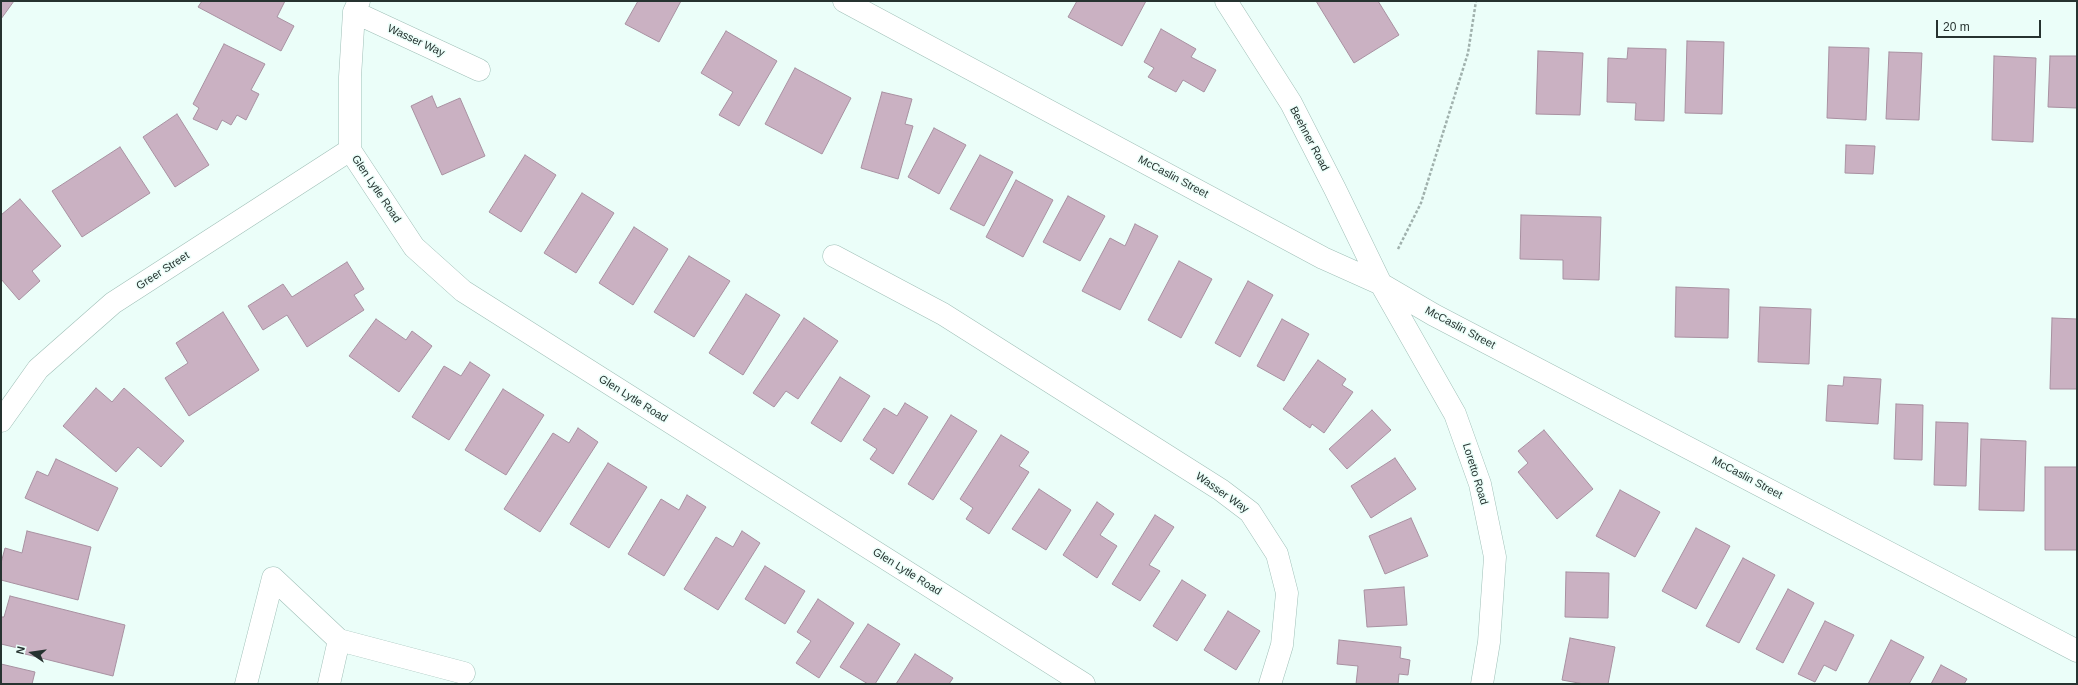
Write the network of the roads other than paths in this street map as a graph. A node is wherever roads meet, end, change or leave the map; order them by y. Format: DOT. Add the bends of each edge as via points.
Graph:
graph roads {
  1 [pos="844,1"];
  2 [pos="1226,1"];
  3 [pos="357,7"];
  4 [pos="479,70"];
  5 [pos="350,150"];
  6 [pos="834,256"];
  7 [pos="1381,284"];
  8 [pos="1,421"];
  9 [pos="339,640"];
  10 [pos="2077,651"];
  11 [pos="464,672"];
  12 [pos="246,684"];
  13 [pos="329,684"];
  14 [pos="1084,684"];
  15 [pos="1270,684"];
  16 [pos="1482,684"];
  1 -- 7 [label="street, McCaslin Street" via="1323,258"];
  2 -- 7 [label="street, Beehner Road" via="1290,103"];
  3 -- 4 [label="street, Wasser Way"];
  3 -- 5 [label="street, Glen Lytle Road" via="350,77"];
  5 -- 8 [label="street, Greer Street" via="113,303 38,369"];
  5 -- 14 [label="street, Glen Lytle Road" via="414,247 463,291"];
  6 -- 15 [label="street, Wasser Way" via="943,314 1221,490 1250,512 1277,554 1287,593 1282,645"];
  7 -- 10 [label="street, McCaslin Street" via="1442,319"];
  7 -- 16 [label="street, Loretto Road" via="1455,414 1480,484 1495,557 1489,642"];
  9 -- 11 [label="street"];
  9 -- 12 [label="street" via="273,578"];
  9 -- 13 [label="street"];
}
